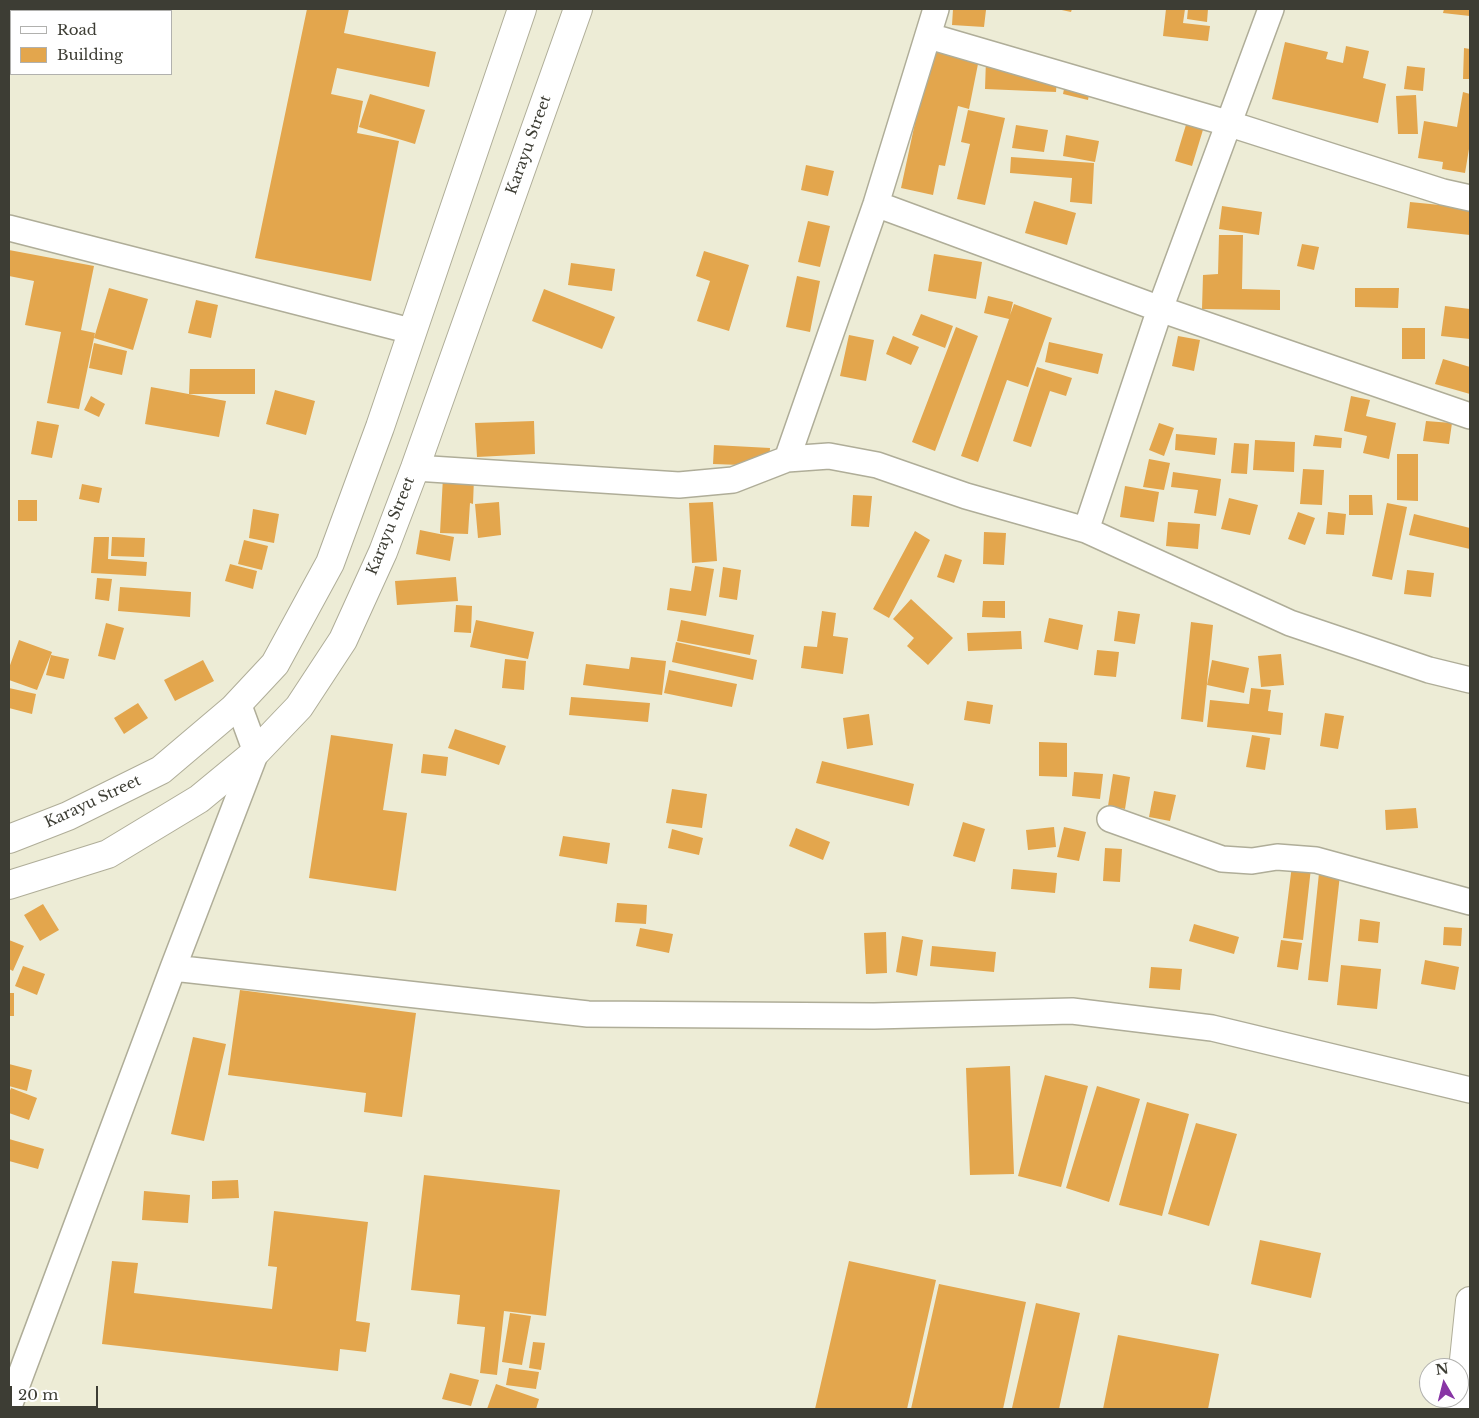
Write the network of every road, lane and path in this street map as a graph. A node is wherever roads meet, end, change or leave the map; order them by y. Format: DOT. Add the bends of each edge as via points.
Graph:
graph roads {
  1 [pos="522,9"];
  2 [pos="578,9"];
  3 [pos="936,9"];
  4 [pos="1270,9"];
  5 [pos="929,36"];
  6 [pos="1227,123"];
  7 [pos="1470,198"];
  8 [pos="876,204"];
  9 [pos="9,228"];
  10 [pos="1160,309"];
  11 [pos="411,331"];
  12 [pos="1470,416"];
  13 [pos="787,459"];
  14 [pos="415,468"];
  15 [pos="1086,530"];
  16 [pos="1470,680"];
  17 [pos="238,703"];
  18 [pos="256,752"];
  19 [pos="1110,819"];
  20 [pos="9,839"];
  21 [pos="9,885"];
  22 [pos="1470,902"];
  23 [pos="173,968"];
  24 [pos="1470,1090"];
  25 [pos="1470,1301"];
  26 [pos="1467,1358"];
  27 [pos="9,1406"];
  1 -- 11 [label="main road, Karayu Street"];
  2 -- 14 [label="main road, Karayu Street"];
  3 -- 5 [label="street"];
  4 -- 6 [label="street"];
  5 -- 6 [label="street"];
  5 -- 8 [label="street"];
  6 -- 7 [label="street"];
  6 -- 10 [label="street"];
  8 -- 10 [label="street"];
  8 -- 13 [label="street"];
  9 -- 11 [label="street"];
  10 -- 12 [label="street"];
  10 -- 15 [label="street"];
  11 -- 17 [label="main road, Karayu Street" via="330,563 275,664"];
  13 -- 14 [label="street" via="733,480 679,485"];
  13 -- 15 [label="street" via="829,456 877,465 966,496"];
  14 -- 18 [label="main road, Karayu Street" via="383,552 343,640 299,707"];
  15 -- 16 [label="street" via="1290,623 1429,670"];
  17 -- 18 [label="street"];
  17 -- 20 [label="main road, Karayu Street" via="161,770 68,816"];
  18 -- 21 [label="main road, Karayu Street" via="199,799 108,854"];
  18 -- 23 [label="street"];
  19 -- 22 [label="street" via="1222,859 1252,861 1277,857 1316,860"];
  23 -- 24 [label="street" via="588,1014 874,1016 1072,1011 1212,1028"];
  23 -- 27 [label="street"];
  25 -- 26 [label="main road"];
}
